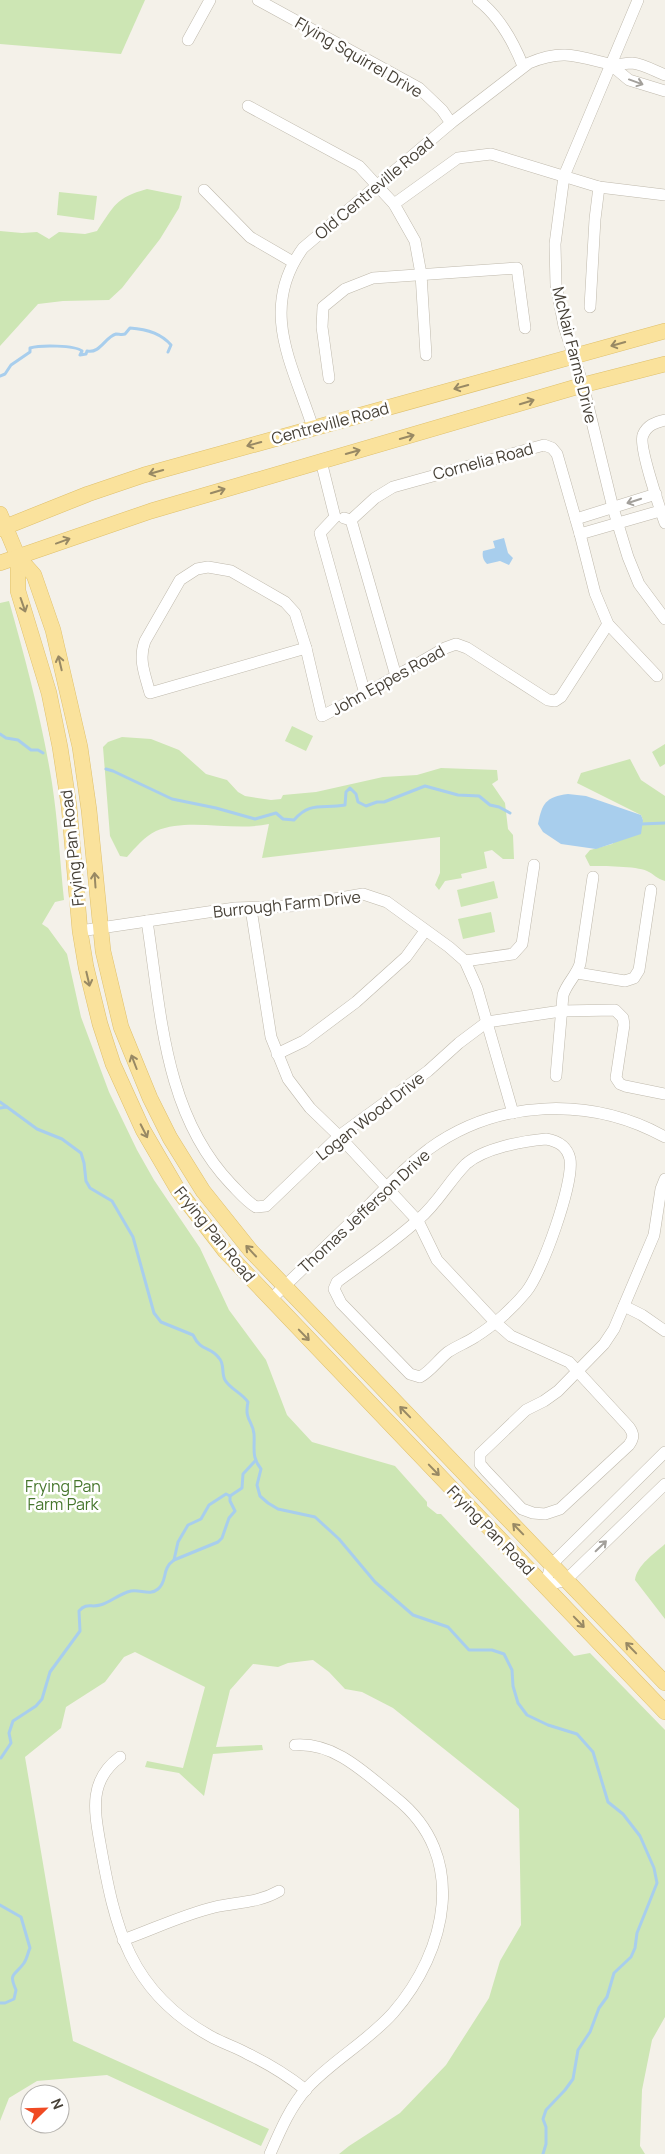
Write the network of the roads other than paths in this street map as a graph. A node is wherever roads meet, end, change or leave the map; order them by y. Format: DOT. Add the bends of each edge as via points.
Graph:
graph roads {
  1 [pos="210,0"];
  2 [pos="258,0"];
  3 [pos="478,0"];
  4 [pos="638,0"];
  5 [pos="188,40"];
  6 [pos="611,64"];
  7 [pos="524,66"];
  8 [pos="665,75"];
  9 [pos="665,91"];
  10 [pos="248,106"];
  11 [pos="451,123"];
  12 [pos="564,176"];
  13 [pos="378,185"];
  14 [pos="599,187"];
  15 [pos="204,190"];
  16 [pos="665,195"];
  17 [pos="394,204"];
  18 [pos="293,262"];
  19 [pos="421,274"];
  20 [pos="590,307"];
  21 [pos="525,328"];
  22 [pos="665,330"];
  23 [pos="426,355"];
  24 [pos="573,356"];
  25 [pos="665,364"];
  26 [pos="329,378"];
  27 [pos="583,385"];
  28 [pos="665,420"];
  29 [pos="313,428"];
  30 [pos="321,461"];
  31 [pos="656,494"];
  32 [pos="613,508"];
  33 [pos="660,511"];
  34 [pos="335,517"];
  35 [pos="576,519"];
  36 [pos="351,520"];
  37 [pos="2,523"];
  38 [pos="618,523"];
  39 [pos="665,523"];
  40 [pos="580,534"];
  41 [pos="18,557"];
  42 [pos="0,563"];
  43 [pos="665,619"];
  44 [pos="608,624"];
  45 [pos="306,648"];
  46 [pos="396,676"];
  47 [pos="657,676"];
  48 [pos="365,694"];
  49 [pos="534,865"];
  50 [pos="592,877"];
  51 [pos="651,890"];
  52 [pos="251,908"];
  53 [pos="147,921"];
  54 [pos="100,928"];
  55 [pos="80,931"];
  56 [pos="425,931"];
  57 [pos="465,961"];
  58 [pos="577,973"];
  59 [pos="561,1011"];
  60 [pos="487,1022"];
  61 [pos="277,1054"];
  62 [pos="556,1076"];
  63 [pos="665,1094"];
  64 [pos="513,1113"];
  65 [pos="339,1136"];
  66 [pos="665,1136"];
  67 [pos="665,1179"];
  68 [pos="387,1186"];
  69 [pos="418,1220"];
  70 [pos="654,1235"];
  71 [pos="665,1240"];
  72 [pos="285,1286"];
  73 [pos="270,1300"];
  74 [pos="624,1306"];
  75 [pos="495,1322"];
  76 [pos="665,1331"];
  77 [pos="577,1372"];
  78 [pos="665,1452"];
  79 [pos="665,1484"];
  80 [pos="552,1564"];
  81 [pos="566,1580"];
  82 [pos="545,1586"];
  83 [pos="665,1683"];
  84 [pos="665,1712"];
  85 [pos="295,1745"];
  86 [pos="120,1757"];
  87 [pos="279,1891"];
  88 [pos="123,1940"];
  89 [pos="306,2090"];
  90 [pos="270,2154"];
  1 -- 5 [label="street"];
  2 -- 11 [label="street, Flying Squirrel Drive" via="419,88"];
  3 -- 7 [label="street" via="505,29"];
  4 -- 6 [label="street, McNair Farms Drive"];
  6 -- 7 [label="street, Old Centreville Road" via="570,55 542,58"];
  6 -- 8 [label="street" via="634,63"];
  6 -- 9 [label="street, one-way" via="629,80"];
  6 -- 12 [label="street, McNair Farms Drive"];
  7 -- 11 [label="street, Old Centreville Road"];
  10 -- 13 [label="street" via="359,166"];
  11 -- 13 [label="street, Old Centreville Road"];
  12 -- 14 [label="street"];
  12 -- 17 [label="street" via="490,154 458,158"];
  12 -- 24 [label="street, McNair Farms Drive" via="555,244 556,285"];
  13 -- 17 [label="street"];
  13 -- 18 [label="street, Old Centreville Road" via="303,248"];
  14 -- 16 [label="street"];
  14 -- 20 [label="street" via="594,219"];
  15 -- 18 [label="street" via="250,237"];
  17 -- 19 [label="street" via="415,241"];
  18 -- 29 [label="street, Old Centreville Road" via="282,297 281,328"];
  19 -- 21 [label="street" via="517,268"];
  19 -- 23 [label="street"];
  19 -- 26 [label="street" via="374,278 345,289 323,307 322,327"];
  22 -- 24 [label="main road, Centreville Road, one-way"];
  24 -- 27 [label="street, McNair Farms Drive"];
  24 -- 29 [label="main road, Centreville Road, one-way"];
  25 -- 27 [label="main road, Centreville Road"];
  30 -- 27 [label="main road, Centreville Road, one-way"];
  27 -- 32 [label="street, McNair Farms Drive"];
  28 -- 31 [label="street" via="646,428 642,437"];
  29 -- 37 [label="main road, Centreville Road, one-way" via="144,475"];
  30 -- 34 [label="street"];
  41 -- 30 [label="main road, Centreville Road, one-way" via="151,511"];
  31 -- 32 [label="street, one-way"];
  31 -- 33 [label="street"];
  32 -- 35 [label="street"];
  32 -- 38 [label="street, McNair Farms Drive"];
  33 -- 38 [label="street"];
  33 -- 39 [label="street"];
  34 -- 36 [label="street"];
  34 -- 48 [label="street" via="320,532"];
  35 -- 36 [label="street, Cornelia Road" via="557,454 544,445 393,487"];
  35 -- 40 [label="street, Cornelia Road"];
  36 -- 46 [label="street"];
  37 -- 41 [label="main road, Frying Pan Road"];
  38 -- 40 [label="street"];
  38 -- 43 [label="street, McNair Farms Drive" via="639,584"];
  40 -- 44 [label="street, Cornelia Road" via="595,593"];
  41 -- 42 [label="main road, Centreville Road"];
  54 -- 41 [label="main road, Frying Pan Road, one-way" via="89,810 76,729 53,630 34,575"];
  41 -- 55 [label="main road, Frying Pan Road, one-way" via="18,592 49,693 63,765"];
  44 -- 46 [label="street, John Eppes Road" via="561,697 555,701 548,700 456,644"];
  44 -- 47 [label="street, Cornelia Road"];
  45 -- 45 [label="street" via="295,613 285,602 231,571 208,567 197,569 180,580 141,651 150,693"];
  45 -- 48 [label="street, John Eppes Road" via="322,716"];
  46 -- 48 [label="street, John Eppes Road"];
  49 -- 57 [label="street" via="519,949 513,954"];
  50 -- 58 [label="street"];
  51 -- 58 [label="street" via="639,970 634,978 625,981"];
  52 -- 53 [label="street, Burrough Farm Drive"];
  52 -- 56 [label="street, Burrough Farm Drive" via="294,906 363,894 387,902"];
  52 -- 61 [label="street" via="271,1037"];
  53 -- 54 [label="street, Burrough Farm Drive"];
  53 -- 65 [label="street, Logan Wood Drive" via="173,1082 200,1146 218,1170 256,1208 266,1206"];
  54 -- 55 [label="street, Burrough Farm Drive"];
  72 -- 54 [label="main road, Frying Pan Road, one-way" via="218,1212 170,1138 121,1027"];
  55 -- 73 [label="main road, Frying Pan Road, one-way" via="100,1024 142,1130 194,1213"];
  56 -- 57 [label="street, Burrough Farm Drive"];
  56 -- 61 [label="street" via="406,957 356,1002 304,1041"];
  57 -- 60 [label="street, Burrough Farm Drive"];
  58 -- 59 [label="street" via="567,984"];
  59 -- 60 [label="street, Logan Wood Drive"];
  59 -- 62 [label="street"];
  59 -- 63 [label="street, Logan Wood Drive" via="608,1009 619,1012 624,1025 616,1078 624,1086"];
  60 -- 64 [label="street, Burrough Farm Drive"];
  60 -- 65 [label="street, Logan Wood Drive"];
  61 -- 65 [label="street" via="288,1079 310,1108"];
  64 -- 66 [label="street, Thomas Jefferson Drive" via="555,1108 594,1111 613,1115"];
  64 -- 68 [label="street, Thomas Jefferson Drive" via="481,1122 446,1138"];
  65 -- 68 [label="street"];
  67 -- 70 [label="street"];
  68 -- 69 [label="street"];
  68 -- 72 [label="street, Thomas Jefferson Drive"];
  69 -- 75 [label="street" via="437,1260"];
  69 -- 75 [label="street" via="337,1282 336,1296 410,1374 420,1377 448,1353"];
  69 -- 75 [label="street" via="431,1209 466,1164 477,1157 531,1140 552,1140 566,1148 570,1164 567,1189 538,1272 527,1291"];
  70 -- 71 [label="street"];
  70 -- 74 [label="street"];
  72 -- 73 [label="street, Thomas Jefferson Drive"];
  80 -- 72 [label="main road, Frying Pan Road, one-way"];
  73 -- 82 [label="main road, Frying Pan Road, one-way"];
  74 -- 76 [label="street"];
  74 -- 77 [label="street" via="604,1344"];
  75 -- 77 [label="street" via="511,1336 561,1357"];
  77 -- 77 [label="street" via="552,1396 526,1410 480,1454 480,1464 486,1471 522,1508 533,1513 545,1514 560,1509 633,1439 629,1427"];
  78 -- 80 [label="street"];
  81 -- 79 [label="street, one-way"];
  80 -- 81 [label="main road, Frying Pan Road"];
  80 -- 82 [label="street"];
  81 -- 82 [label="street"];
  83 -- 81 [label="main road, Frying Pan Road, one-way"];
  82 -- 84 [label="main road, Frying Pan Road, one-way"];
  85 -- 89 [label="street" via="316,1746 336,1753 406,1806 424,1826 433,1844 444,1892 442,1914 432,1947 406,1996 378,2029 325,2070"];
  86 -- 88 [label="street" via="99,1782 96,1816 109,1890"];
  87 -- 88 [label="street" via="258,1901 216,1907 174,1919"];
  88 -- 89 [label="street" via="146,1982 182,2018 211,2037 249,2054"];
  89 -- 90 [label="street" via="287,2117"];
}
